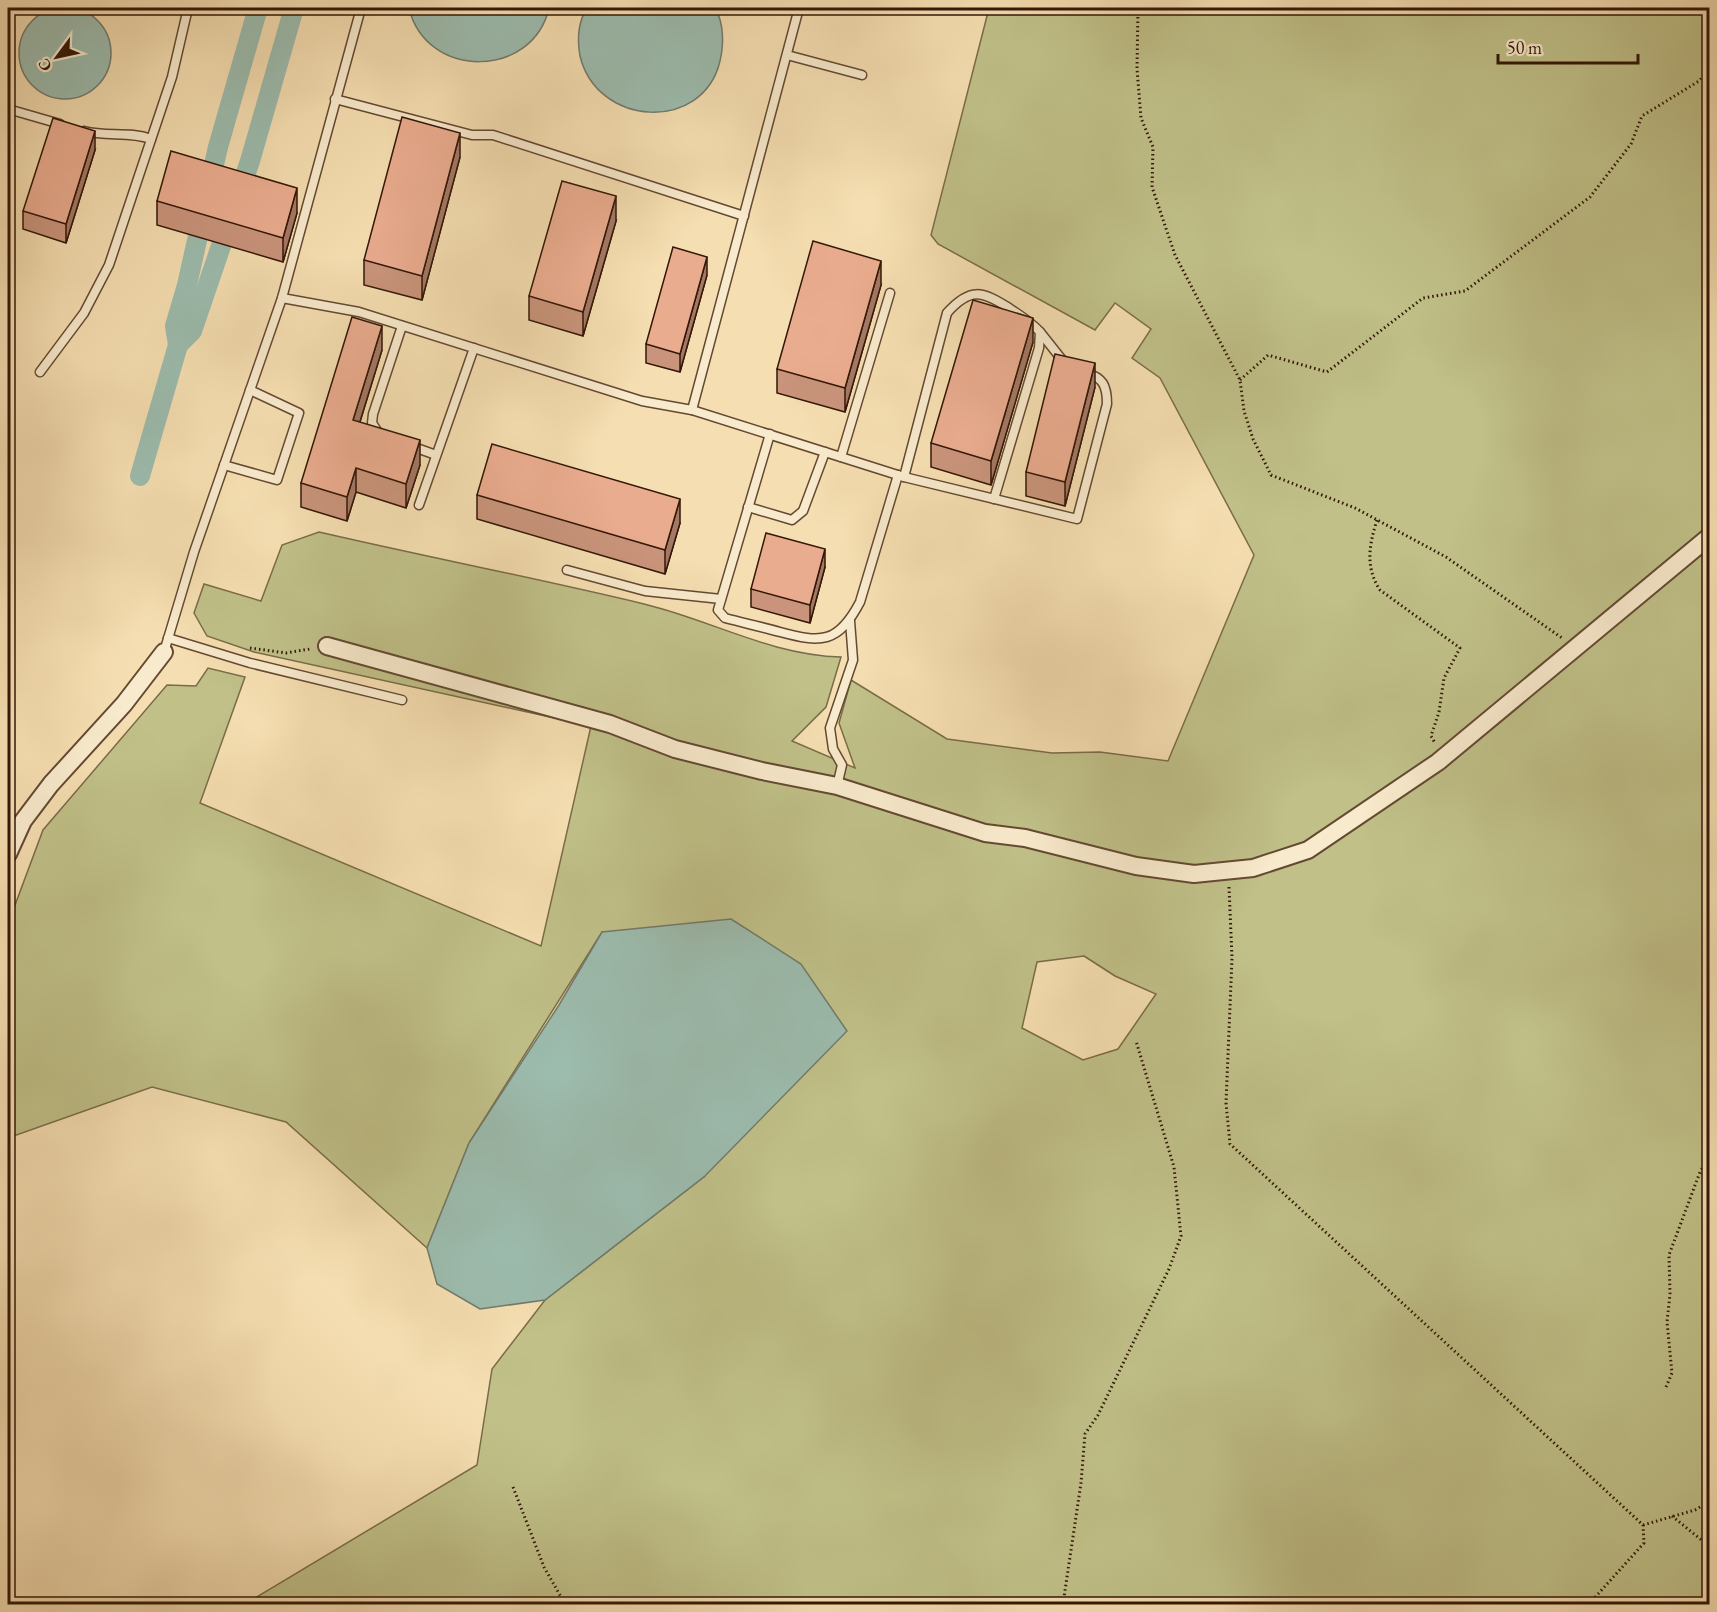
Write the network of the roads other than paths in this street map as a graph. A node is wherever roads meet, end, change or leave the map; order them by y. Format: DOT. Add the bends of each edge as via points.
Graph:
graph roads {
  1 [pos="189,8"];
  2 [pos="361,8"];
  3 [pos="799,8"];
  4 [pos="786,55"];
  5 [pos="862,75"];
  6 [pos="335,99"];
  7 [pos="8,110"];
  8 [pos="151,139"];
  9 [pos="744,216"];
  10 [pos="890,293"];
  11 [pos="282,298"];
  12 [pos="402,326"];
  13 [pos="1040,332"];
  14 [pos="474,348"];
  15 [pos="40,372"];
  16 [pos="250,390"];
  17 [pos="692,410"];
  18 [pos="770,434"];
  19 [pos="390,439"];
  20 [pos="402,443"];
  21 [pos="825,452"];
  22 [pos="435,455"];
  23 [pos="842,457"];
  24 [pos="224,465"];
  25 [pos="901,476"];
  26 [pos="994,499"];
  27 [pos="419,505"];
  28 [pos="748,507"];
  29 [pos="1710,536"];
  30 [pos="567,570"];
  31 [pos="722,599"];
  32 [pos="850,621"];
  33 [pos="166,645"];
  34 [pos="327,646"];
  35 [pos="402,700"];
  36 [pos="837,786"];
  37 [pos="8,854"];
  1 -- 8 [label="lane"];
  2 -- 6 [label="lane"];
  3 -- 4 [label="lane"];
  4 -- 5 [label="lane"];
  4 -- 9 [label="lane"];
  6 -- 9 [label="lane" via="472,135 493,135"];
  6 -- 11 [label="lane"];
  7 -- 8 [label="lane" via="100,135 140,135"];
  8 -- 15 [label="lane" via="110,265 84,314"];
  9 -- 17 [label="lane"];
  10 -- 23 [label="lane"];
  11 -- 12 [label="lane" via="359,312"];
  11 -- 16 [label="lane"];
  12 -- 14 [label="lane"];
  12 -- 19 [label="lane" via="372,423 379,435"];
  13 -- 25 [label="lane" via="987,294 971,294 959,300 947,313"];
  13 -- 26 [label="lane" via="1039,348"];
  13 -- 26 [label="lane" via="1057,357 1073,368 1096,375 1107,389 1107,404 1077,519"];
  14 -- 17 [label="lane" via="642,401"];
  14 -- 22 [label="lane"];
  16 -- 24 [label="lane"];
  16 -- 24 [label="lane" via="298,412 277,480"];
  17 -- 18 [label="lane"];
  18 -- 21 [label="lane"];
  18 -- 28 [label="lane"];
  20 -- 22 [label="lane"];
  21 -- 23 [label="lane"];
  21 -- 28 [label="lane" via="803,511 792,520"];
  22 -- 27 [label="lane"];
  23 -- 25 [label="lane"];
  24 -- 33 [label="lane"];
  25 -- 26 [label="lane"];
  25 -- 32 [label="lane" via="860,602"];
  28 -- 31 [label="lane"];
  29 -- 36 [label="street" via="1443,757 1308,850 1254,868 1194,874 1136,866 1025,838 985,833"];
  30 -- 31 [label="lane" via="645,591"];
  31 -- 32 [label="lane" via="718,610 725,618 814,641 837,633"];
  32 -- 36 [label="lane" via="853,660 830,728 833,748 842,765"];
  33 -- 35 [label="lane"];
  33 -- 37 [label="street" via="124,704 23,821"];
  34 -- 36 [label="street" via="610,724 675,749"];
}
